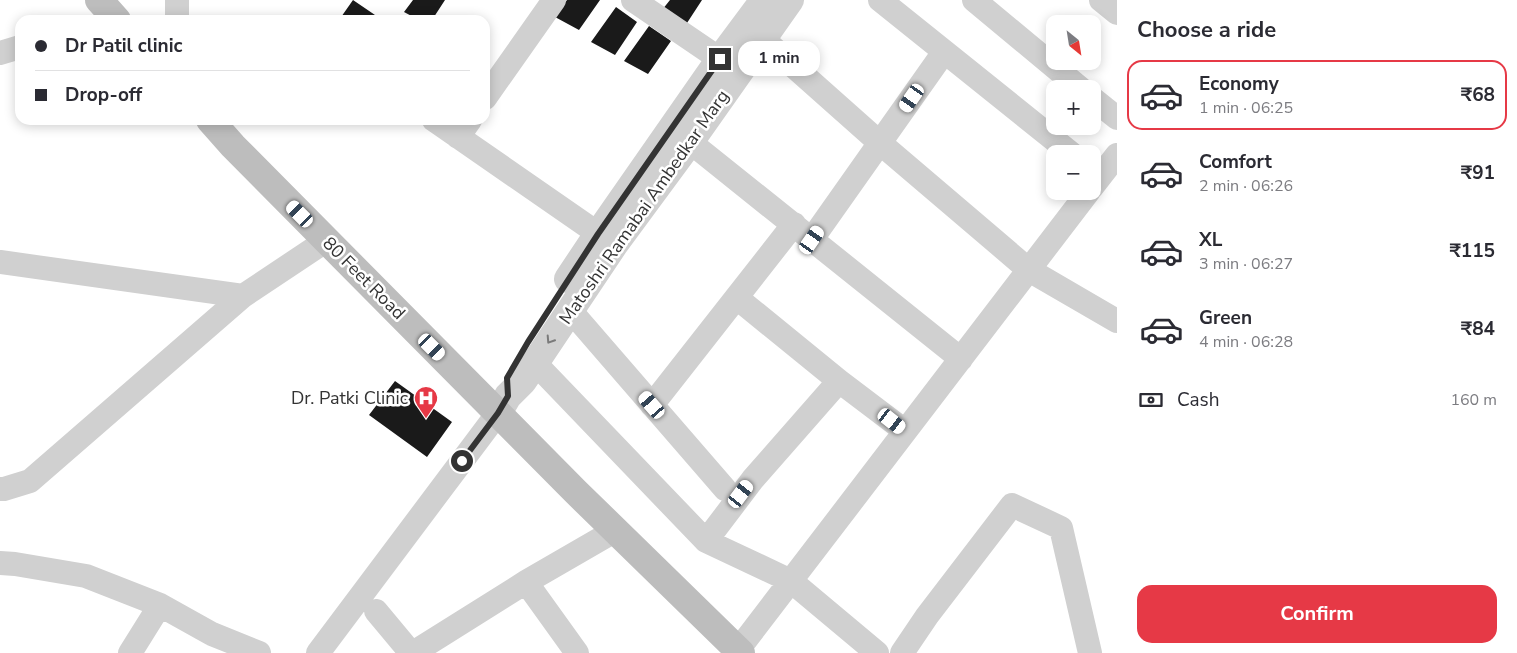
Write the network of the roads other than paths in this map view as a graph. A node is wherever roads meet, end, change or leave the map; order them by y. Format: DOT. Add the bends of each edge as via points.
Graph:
graph roads {
  1 [pos="98,0"];
  2 [pos="177,0"];
  3 [pos="554,0"];
  4 [pos="633,0"];
  5 [pos="880,0"];
  6 [pos="974,0"];
  7 [pos="1101,0"];
  8 [pos="772,3"];
  9 [pos="1117,13"];
  10 [pos="112,15"];
  11 [pos="177,15"];
  12 [pos="763,38"];
  13 [pos="15,48"];
  14 [pos="944,52"];
  15 [pos="0,53"];
  16 [pos="729,66"];
  17 [pos="1070,80"];
  18 [pos="490,91"];
  19 [pos="1101,105"];
  20 [pos="1117,118"];
  21 [pos="215,125"];
  22 [pos="464,128"];
  23 [pos="690,142"];
  24 [pos="880,143"];
  25 [pos="1061,145"];
  26 [pos="1117,155"];
  27 [pos="1101,173"];
  28 [pos="1080,200"];
  29 [pos="794,224"];
  30 [pos="606,239"];
  31 [pos="327,240"];
  32 [pos="812,240"];
  33 [pos="0,262"];
  34 [pos="1029,270"];
  35 [pos="243,296"];
  36 [pos="737,298"];
  37 [pos="570,310"];
  38 [pos="1117,321"];
  39 [pos="961,359"];
  40 [pos="535,363"];
  41 [pos="839,380"];
  42 [pos="503,404"];
  43 [pos="652,405"];
  44 [pos="905,431"];
  45 [pos="0,489"];
  46 [pos="725,489"];
  47 [pos="616,530"];
  48 [pos="706,541"];
  49 [pos="0,563"];
  50 [pos="791,581"];
  51 [pos="526,582"];
  52 [pos="160,605"];
  53 [pos="376,611"];
  54 [pos="739,651"];
  55 [pos="130,653"];
  56 [pos="259,653"];
  57 [pos="318,653"];
  58 [pos="412,653"];
  59 [pos="577,653"];
  60 [pos="877,653"];
  61 [pos="902,653"];
  62 [pos="1090,653"];
  1 -- 10 [label="main road"];
  2 -- 11 [label="street"];
  3 -- 18 [label="street"];
  4 -- 16 [label="street"];
  5 -- 14 [label="street"];
  6 -- 17 [label="street"];
  7 -- 9 [label="street"];
  8 -- 12 [label="street, Matoshri Ramabai Ambedkar Marg"];
  8 -- 16 [label="street"];
  12 -- 16 [label="street, Matoshri Ramabai Ambedkar Marg"];
  12 -- 24 [label="street"];
  13 -- 15 [label="street"];
  14 -- 24 [label="street"];
  14 -- 25 [label="street"];
  16 -- 23 [label="street, Matoshri Ramabai Ambedkar Marg"];
  16 -- 30 [label="street"];
  19 -- 20 [label="street"];
  21 -- 31 [label="main road, 80 Feet Road"];
  22 -- 30 [label="street"];
  23 -- 29 [label="street"];
  23 -- 30 [label="street, Matoshri Ramabai Ambedkar Marg"];
  24 -- 32 [label="street"];
  24 -- 34 [label="street"];
  26 -- 27 [label="street"];
  28 -- 34 [label="street"];
  29 -- 32 [label="street"];
  29 -- 36 [label="street"];
  30 -- 37 [label="street, Matoshri Ramabai Ambedkar Marg"];
  30 -- 42 [label="street" via="528,342 507,378"];
  31 -- 35 [label="street"];
  31 -- 42 [label="main road, 80 Feet Road"];
  32 -- 39 [label="street"];
  33 -- 35 [label="street"];
  34 -- 38 [label="street"];
  34 -- 39 [label="street"];
  35 -- 45 [label="street" via="30,481"];
  36 -- 41 [label="street"];
  36 -- 43 [label="street"];
  37 -- 40 [label="street, Matoshri Ramabai Ambedkar Marg, one-way"];
  37 -- 43 [label="street"];
  39 -- 44 [label="street"];
  40 -- 42 [label="street, Matoshri Ramabai Ambedkar Marg"];
  40 -- 48 [label="street"];
  41 -- 44 [label="street"];
  41 -- 48 [label="street" via="753,479"];
  42 -- 47 [label="main road, 80 Feet Road"];
  42 -- 57 [label="street"];
  43 -- 46 [label="street"];
  44 -- 50 [label="street"];
  47 -- 51 [label="street"];
  47 -- 54 [label="main road, 80 Feet Road"];
  48 -- 50 [label="street"];
  49 -- 52 [label="street" via="86,576"];
  50 -- 54 [label="street"];
  50 -- 60 [label="street"];
  51 -- 58 [label="street"];
  51 -- 59 [label="street"];
  52 -- 55 [label="street"];
  52 -- 56 [label="street" via="212,634"];
  53 -- 58 [label="street"];
  61 -- 62 [label="street" via="1012,505 1062,528"];
}
